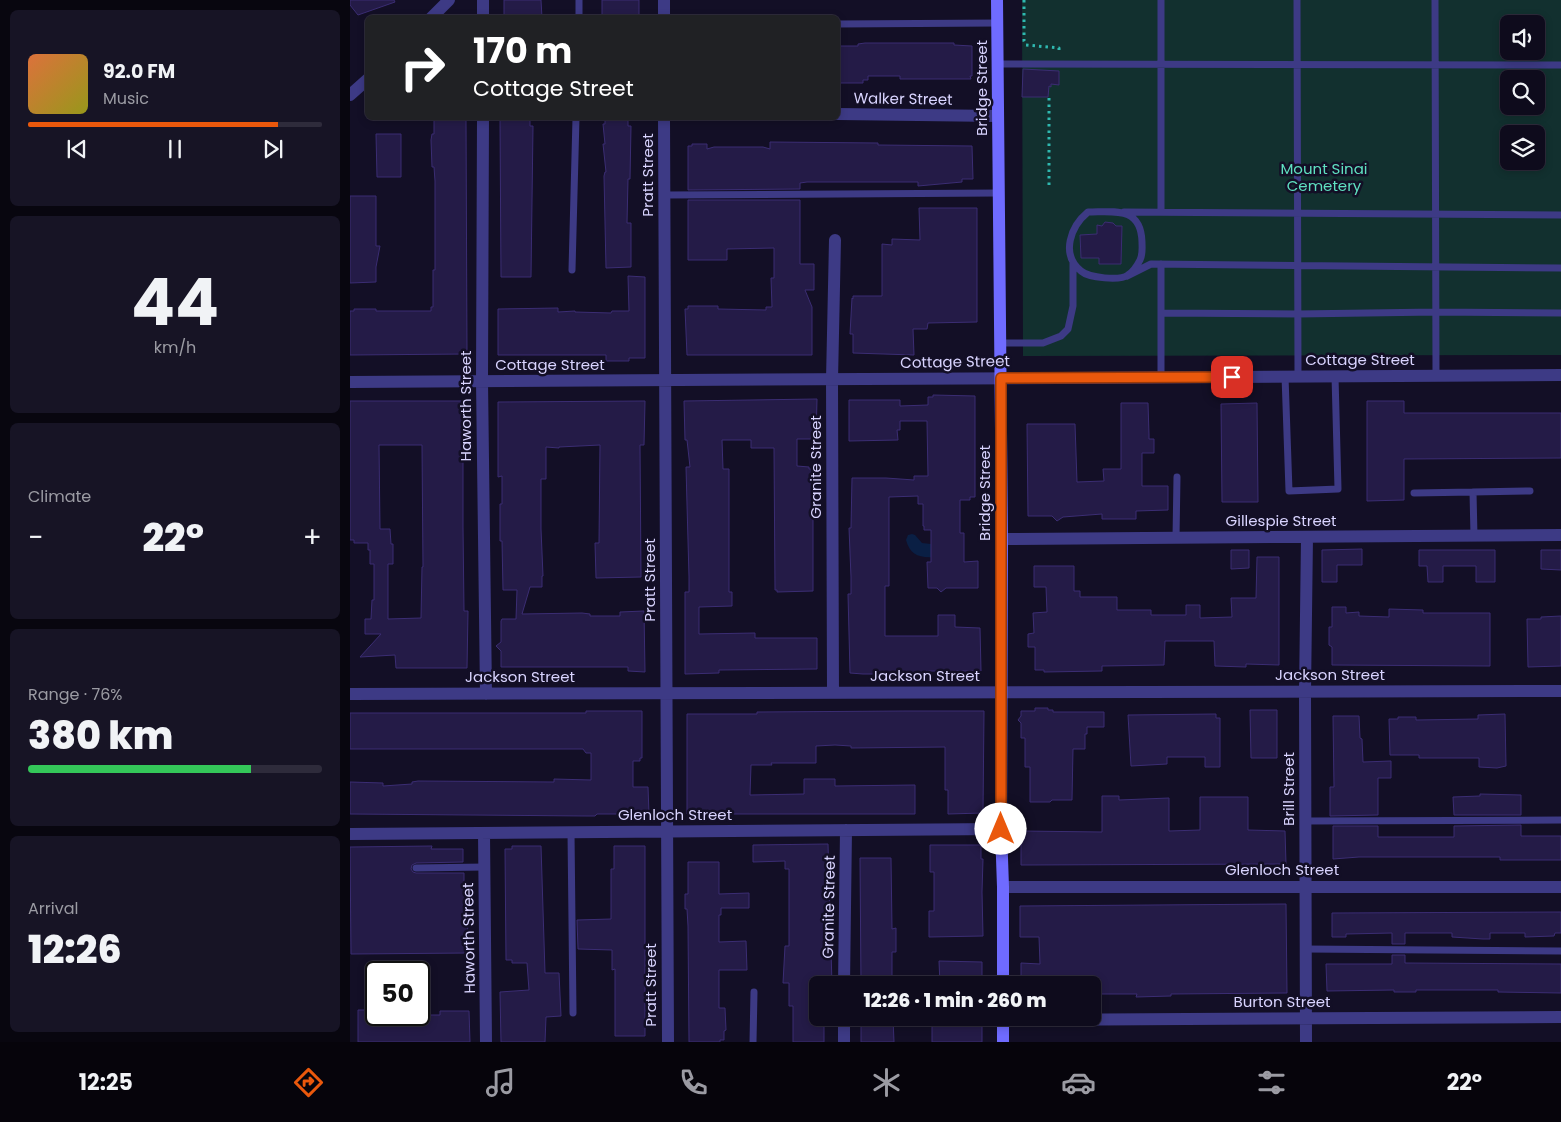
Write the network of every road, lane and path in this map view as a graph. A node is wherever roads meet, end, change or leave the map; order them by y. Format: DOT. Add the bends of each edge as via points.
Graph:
graph roads {
  1 [pos="449,0"];
  2 [pos="483,0"];
  3 [pos="579,0"];
  4 [pos="664,0"];
  5 [pos="997,0"];
  6 [pos="1024,0"];
  7 [pos="1161,0"];
  8 [pos="1297,0"];
  9 [pos="1435,0"];
  10 [pos="434,15"];
  11 [pos="483,15"];
  12 [pos="579,15"];
  13 [pos="664,15"];
  14 [pos="997,23"];
  15 [pos="840,24"];
  16 [pos="998,64"];
  17 [pos="1059,64"];
  18 [pos="1161,65"];
  19 [pos="1298,65"];
  20 [pos="1436,65"];
  21 [pos="1561,65"];
  22 [pos="365,82"];
  23 [pos="350,95"];
  24 [pos="1049,96"];
  25 [pos="840,114"];
  26 [pos="998,116"];
  27 [pos="483,120"];
  28 [pos="576,120"];
  29 [pos="664,120"];
  30 [pos="1049,185"];
  31 [pos="998,193"];
  32 [pos="665,195"];
  33 [pos="1161,211"];
  34 [pos="1124,212"];
  35 [pos="1298,213"];
  36 [pos="1436,215"];
  37 [pos="1561,215"];
  38 [pos="835,240"];
  39 [pos="1073,262"];
  40 [pos="1161,264"];
  41 [pos="1298,266"];
  42 [pos="1436,267"];
  43 [pos="1561,268"];
  44 [pos="572,270"];
  45 [pos="1127,276"];
  46 [pos="1436,312"];
  47 [pos="1162,313"];
  48 [pos="1561,313"];
  49 [pos="1298,314"];
  50 [pos="1000,343"];
  51 [pos="1561,375"];
  52 [pos="1292,376"];
  53 [pos="1335,376"];
  54 [pos="1436,376"];
  55 [pos="1001,378"];
  56 [pos="1161,378"];
  57 [pos="665,380"];
  58 [pos="832,380"];
  59 [pos="482,381"];
  60 [pos="350,382"];
  61 [pos="1177,477"];
  62 [pos="1530,491"];
  63 [pos="1473,492"];
  64 [pos="1414,493"];
  65 [pos="1561,535"];
  66 [pos="1474,536"];
  67 [pos="1307,537"];
  68 [pos="1176,538"];
  69 [pos="1002,539"];
  70 [pos="1561,691"];
  71 [pos="1001,692"];
  72 [pos="1305,692"];
  73 [pos="833,693"];
  74 [pos="350,694"];
  75 [pos="486,694"];
  76 [pos="666,694"];
  77 [pos="1306,820"];
  78 [pos="1561,820"];
  79 [pos="1001,829"];
  80 [pos="846,830"];
  81 [pos="571,832"];
  82 [pos="666,832"];
  83 [pos="484,833"];
  84 [pos="350,834"];
  85 [pos="484,867"];
  86 [pos="416,868"];
  87 [pos="1003,887"];
  88 [pos="1306,887"];
  89 [pos="1561,887"];
  90 [pos="1306,949"];
  91 [pos="1561,951"];
  92 [pos="844,976"];
  93 [pos="1003,976"];
  94 [pos="754,992"];
  95 [pos="573,1013"];
  96 [pos="1561,1017"];
  97 [pos="1101,1019"];
  98 [pos="1306,1019"];
  99 [pos="844,1026"];
  100 [pos="1003,1026"];
  101 [pos="486,1042"];
  102 [pos="668,1042"];
  103 [pos="754,1042"];
  104 [pos="844,1042"];
  105 [pos="1003,1042"];
  106 [pos="1306,1042"];
  1 -- 10 [label="street"];
  2 -- 11 [label="street"];
  3 -- 12 [label="lane"];
  4 -- 13 [label="street"];
  5 -- 14 [label="main road, Bridge Street"];
  6 -- 17 [label="path" via="1026,45 1059,48"];
  7 -- 18 [label="lane"];
  8 -- 19 [label="lane"];
  9 -- 20 [label="lane"];
  14 -- 15 [label="lane"];
  14 -- 16 [label="main road, Bridge Street"];
  16 -- 17 [label="lane"];
  16 -- 26 [label="main road, Bridge Street"];
  17 -- 18 [label="lane"];
  18 -- 19 [label="lane"];
  18 -- 33 [label="lane"];
  19 -- 20 [label="lane"];
  19 -- 35 [label="lane"];
  20 -- 21 [label="lane"];
  20 -- 36 [label="lane"];
  22 -- 23 [label="street"];
  24 -- 30 [label="path"];
  25 -- 26 [label="street, Walker Street"];
  26 -- 31 [label="main road, Bridge Street"];
  27 -- 59 [label="street, Haworth Street"];
  28 -- 44 [label="lane"];
  29 -- 32 [label="street, Pratt Street"];
  31 -- 32 [label="lane"];
  31 -- 50 [label="main road, Bridge Street"];
  32 -- 57 [label="street, Pratt Street"];
  33 -- 34 [label="lane"];
  33 -- 35 [label="lane"];
  34 -- 39 [label="lane" via="1088,212 1080,219 1070,240"];
  34 -- 45 [label="lane" via="1142,231 1142,256"];
  35 -- 36 [label="lane"];
  35 -- 41 [label="lane"];
  36 -- 37 [label="lane"];
  36 -- 42 [label="lane"];
  38 -- 58 [label="street, Granite Street"];
  39 -- 45 [label="lane" via="1089,276"];
  39 -- 50 [label="lane" via="1073,306 1068,328 1061,336 1043,343"];
  40 -- 41 [label="lane"];
  40 -- 45 [label="lane" via="1151,264"];
  40 -- 47 [label="lane"];
  41 -- 42 [label="lane"];
  41 -- 49 [label="lane"];
  42 -- 43 [label="lane"];
  42 -- 46 [label="lane"];
  46 -- 48 [label="lane"];
  46 -- 49 [label="lane"];
  46 -- 54 [label="lane"];
  47 -- 49 [label="lane"];
  47 -- 56 [label="lane"];
  49 -- 52 [label="lane"];
  50 -- 55 [label="main road, Bridge Street"];
  51 -- 54 [label="street, Cottage Street"];
  52 -- 53 [label="street, Cottage Street"];
  52 -- 53 [label="lane" via="1289,491 1338,489"];
  52 -- 56 [label="street, Cottage Street"];
  53 -- 54 [label="street, Cottage Street"];
  55 -- 56 [label="street, Cottage Street"];
  55 -- 58 [label="street, Cottage Street"];
  55 -- 69 [label="main road, Bridge Street"];
  57 -- 58 [label="street, Cottage Street"];
  57 -- 59 [label="street, Cottage Street"];
  57 -- 76 [label="street, Pratt Street"];
  58 -- 73 [label="street, Granite Street"];
  59 -- 60 [label="street, Cottage Street"];
  59 -- 75 [label="street, Haworth Street"];
  61 -- 68 [label="lane"];
  62 -- 63 [label="lane"];
  63 -- 64 [label="lane"];
  63 -- 66 [label="lane"];
  65 -- 66 [label="street, Gillespie Street"];
  66 -- 67 [label="street, Gillespie Street"];
  67 -- 68 [label="street, Gillespie Street"];
  67 -- 72 [label="street, Brill Street"];
  68 -- 69 [label="street, Gillespie Street"];
  69 -- 71 [label="main road, Bridge Street"];
  70 -- 72 [label="street, Jackson Street"];
  71 -- 72 [label="street, Jackson Street"];
  71 -- 73 [label="street, Jackson Street"];
  71 -- 79 [label="main road, Bridge Street"];
  72 -- 77 [label="street, Brill Street"];
  73 -- 76 [label="street, Jackson Street"];
  74 -- 75 [label="street, Jackson Street"];
  75 -- 76 [label="street, Jackson Street"];
  76 -- 82 [label="street, Pratt Street"];
  77 -- 78 [label="lane"];
  77 -- 88 [label="street, Brill Street"];
  79 -- 80 [label="street, Glenloch Street"];
  79 -- 87 [label="main road, Bridge Street"];
  80 -- 82 [label="street, Glenloch Street"];
  80 -- 92 [label="street, Granite Street"];
  81 -- 82 [label="street, Glenloch Street"];
  81 -- 83 [label="street, Glenloch Street"];
  81 -- 95 [label="lane"];
  82 -- 102 [label="street, Pratt Street"];
  83 -- 84 [label="street, Glenloch Street"];
  83 -- 85 [label="street, Haworth Street"];
  85 -- 86 [label="lane"];
  85 -- 101 [label="street, Haworth Street"];
  87 -- 88 [label="street, Glenloch Street"];
  87 -- 93 [label="main road, Bridge Street"];
  88 -- 89 [label="street, Glenloch Street"];
  88 -- 90 [label="street, Brill Street"];
  90 -- 91 [label="lane"];
  90 -- 98 [label="street, Brill Street"];
  94 -- 103 [label="lane"];
  96 -- 98 [label="street, Burton Street"];
  97 -- 98 [label="street, Burton Street"];
  98 -- 106 [label="street, Brill Street"];
  99 -- 104 [label="street"];
  100 -- 105 [label="main road"];
}
